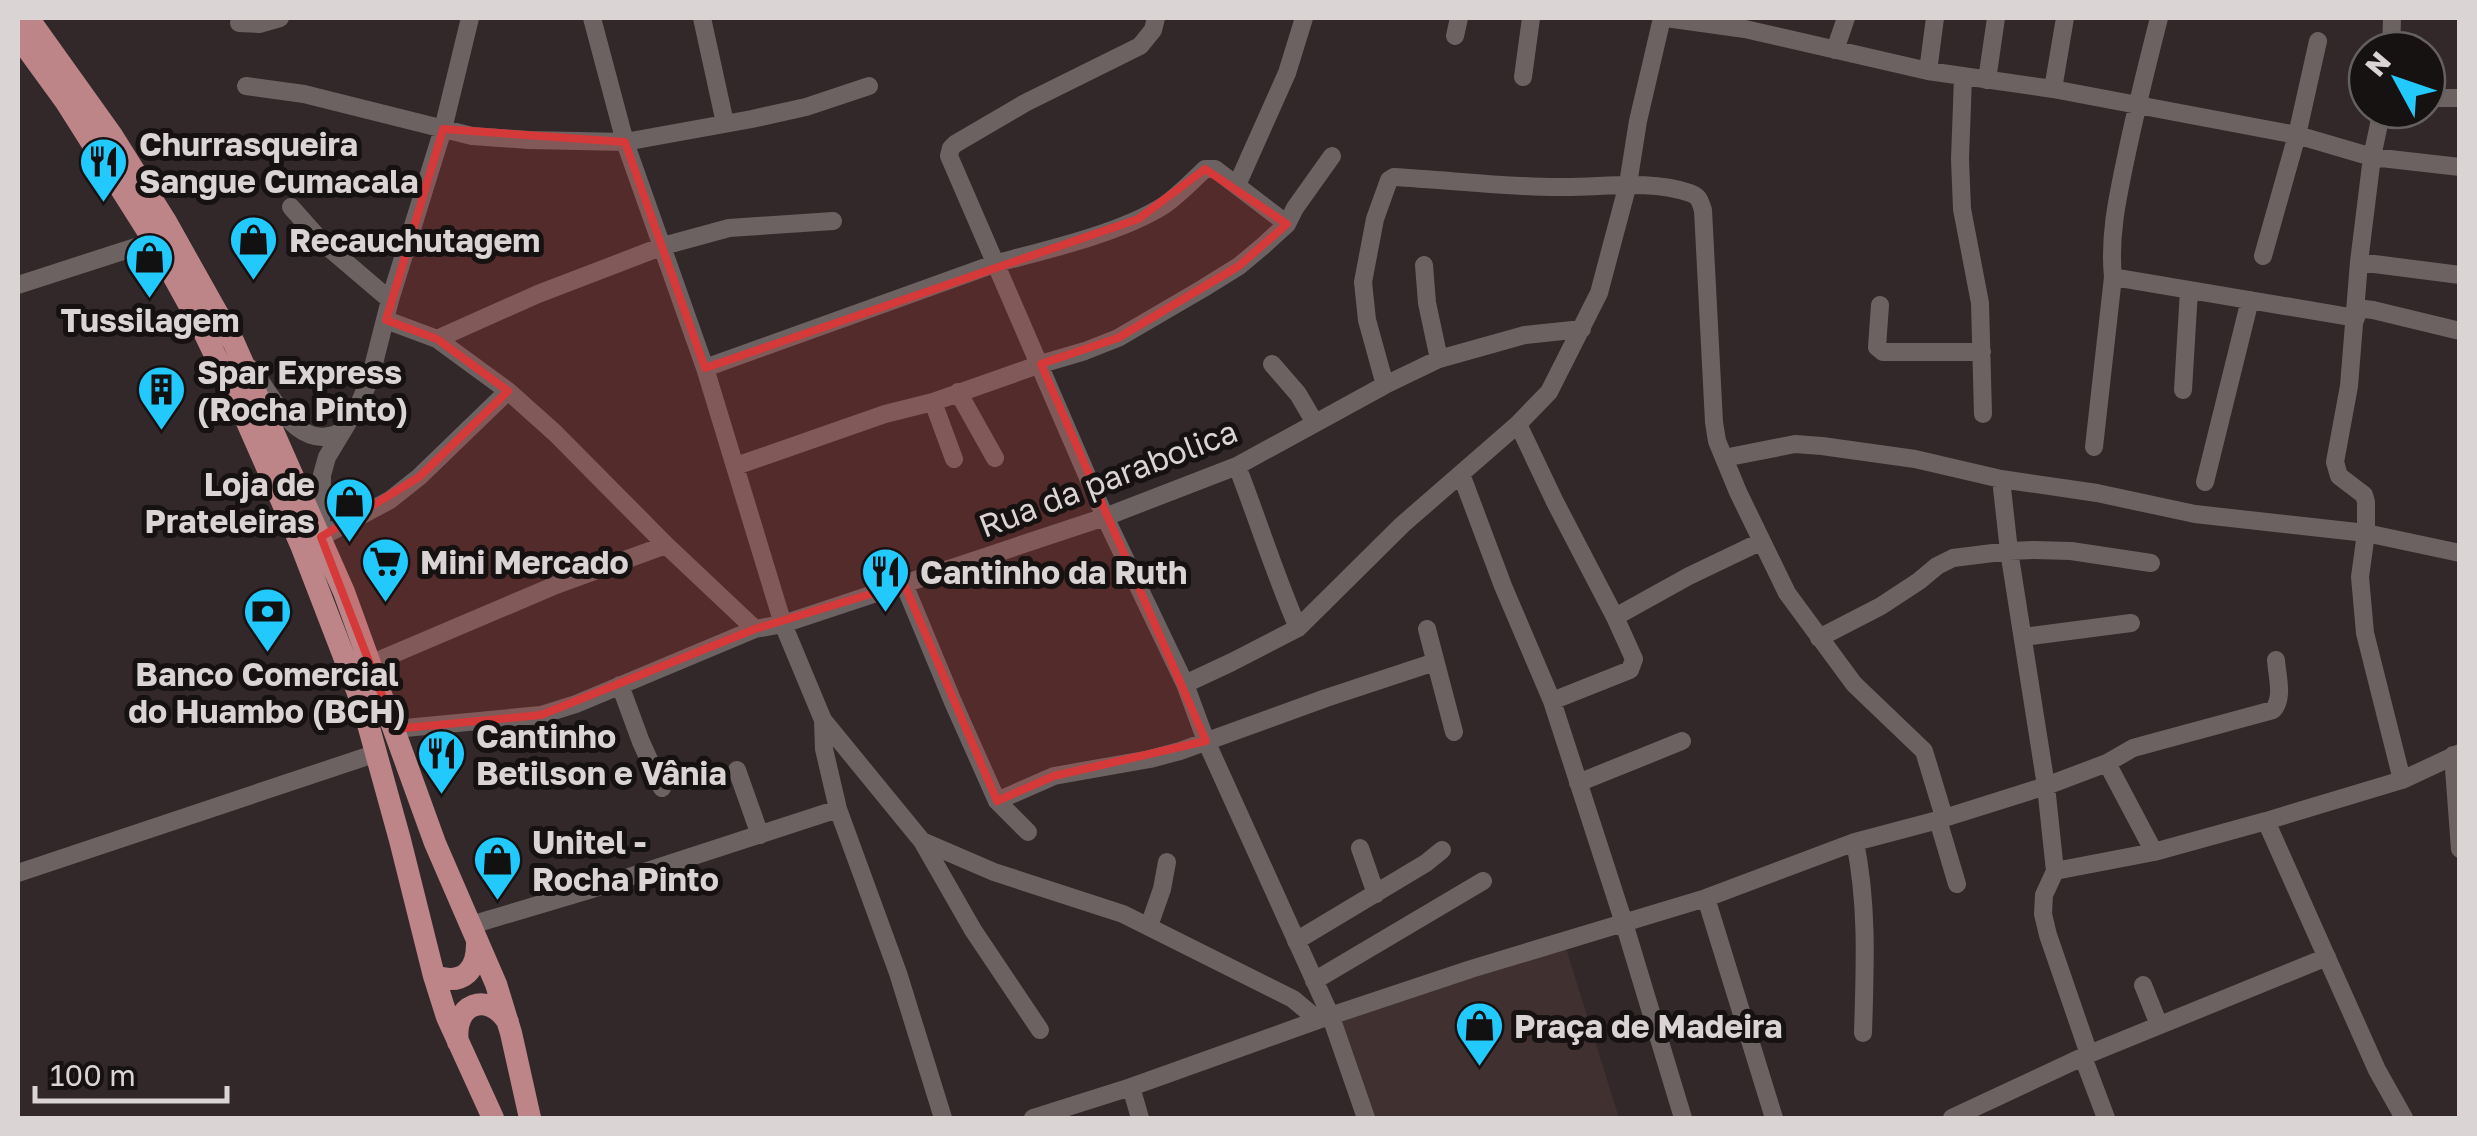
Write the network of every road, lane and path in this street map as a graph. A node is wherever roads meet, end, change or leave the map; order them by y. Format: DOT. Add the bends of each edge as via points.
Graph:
graph roads {
  1 [pos="28,18"];
  2 [pos="280,18"];
  3 [pos="470,18"];
  4 [pos="592,18"];
  5 [pos="702,18"];
  6 [pos="1156,18"];
  7 [pos="1304,18"];
  8 [pos="1531,18"];
  9 [pos="1664,18"];
  10 [pos="1846,18"];
  11 [pos="1935,18"];
  12 [pos="1996,18"];
  13 [pos="2066,18"];
  14 [pos="2159,18"];
  15 [pos="239,23"];
  16 [pos="1747,23"];
  17 [pos="18,36"];
  18 [pos="2318,41"];
  19 [pos="1835,50"];
  20 [pos="25,64"];
  21 [pos="1928,71"];
  22 [pos="1523,77"];
  23 [pos="1963,77"];
  24 [pos="1987,80"];
  25 [pos="246,86"];
  26 [pos="869,86"];
  27 [pos="2053,88"];
  28 [pos="2137,104"];
  29 [pos="725,123"];
  30 [pos="443,130"];
  31 [pos="2378,130"];
  32 [pos="2297,136"];
  33 [pos="625,142"];
  34 [pos="1332,156"];
  35 [pos="2372,157"];
  36 [pos="2460,167"];
  37 [pos="1628,184"];
  38 [pos="1237,185"];
  39 [pos="291,207"];
  40 [pos="833,221"];
  41 [pos="1287,224"];
  42 [pos="154,241"];
  43 [pos="662,246"];
  44 [pos="2263,256"];
  45 [pos="2359,262"];
  46 [pos="997,263"];
  47 [pos="1424,265"];
  48 [pos="2460,275"];
  49 [pos="2113,277"];
  50 [pos="18,285"];
  51 [pos="2189,290"];
  52 [pos="390,300"];
  53 [pos="2250,300"];
  54 [pos="1880,305"];
  55 [pos="2356,313"];
  56 [pos="386,320"];
  57 [pos="1582,329"];
  58 [pos="2460,331"];
  59 [pos="437,340"];
  60 [pos="234,343"];
  61 [pos="1982,352"];
  62 [pos="1439,359"];
  63 [pos="1040,364"];
  64 [pos="1272,364"];
  65 [pos="705,368"];
  66 [pos="1385,386"];
  67 [pos="2183,390"];
  68 [pos="508,391"];
  69 [pos="958,392"];
  70 [pos="934,402"];
  71 [pos="1983,414"];
  72 [pos="1315,423"];
  73 [pos="1518,424"];
  74 [pos="344,430"];
  75 [pos="2094,447"];
  76 [pos="995,458"];
  77 [pos="1724,458"];
  78 [pos="954,459"];
  79 [pos="736,466"];
  80 [pos="1238,466"];
  81 [pos="1461,474"];
  82 [pos="2002,480"];
  83 [pos="2205,482"];
  84 [pos="1106,516"];
  85 [pos="2366,533"];
  86 [pos="321,537"];
  87 [pos="1760,542"];
  88 [pos="666,545"];
  89 [pos="2009,551"];
  90 [pos="2460,553"];
  91 [pos="2152,563"];
  92 [pos="904,584"];
  93 [pos="1615,617"];
  94 [pos="784,624"];
  95 [pos="2131,624"];
  96 [pos="1298,628"];
  97 [pos="755,629"];
  98 [pos="1428,629"];
  99 [pos="1819,638"];
  100 [pos="2023,638"];
  101 [pos="2276,660"];
  102 [pos="1435,662"];
  103 [pos="370,664"];
  104 [pos="1185,684"];
  105 [pos="620,685"];
  106 [pos="1552,700"];
  107 [pos="823,720"];
  108 [pos="394,729"];
  109 [pos="1454,732"];
  110 [pos="1206,741"];
  111 [pos="1682,741"];
  112 [pos="377,753"];
  113 [pos="2456,754"];
  114 [pos="2106,763"];
  115 [pos="737,770"];
  116 [pos="2402,780"];
  117 [pos="1578,782"];
  118 [pos="2046,786"];
  119 [pos="662,788"];
  120 [pos="997,801"];
  121 [pos="838,809"];
  122 [pos="1941,818"];
  123 [pos="2266,821"];
  124 [pos="1028,832"];
  125 [pos="760,834"];
  126 [pos="922,841"];
  127 [pos="1854,842"];
  128 [pos="1360,848"];
  129 [pos="2460,849"];
  130 [pos="1442,850"];
  131 [pos="2154,852"];
  132 [pos="1166,862"];
  133 [pos="2055,871"];
  134 [pos="18,872"];
  135 [pos="1483,881"];
  136 [pos="1958,884"];
  137 [pos="1376,894"];
  138 [pos="1706,898"];
  139 [pos="1624,923"];
  140 [pos="1148,926"];
  141 [pos="474,932"];
  142 [pos="1296,941"];
  143 [pos="2327,957"];
  144 [pos="434,976"];
  145 [pos="1314,981"];
  146 [pos="2143,984"];
  147 [pos="1324,1018"];
  148 [pos="508,1022"];
  149 [pos="2160,1024"];
  150 [pos="1040,1030"];
  151 [pos="1864,1032"];
  152 [pos="458,1042"];
  153 [pos="2086,1056"];
  154 [pos="1132,1088"];
  155 [pos="493,1118"];
  156 [pos="530,1118"];
  157 [pos="943,1118"];
  158 [pos="1033,1118"];
  159 [pos="1140,1118"];
  160 [pos="1366,1118"];
  161 [pos="1682,1118"];
  162 [pos="1774,1118"];
  163 [pos="1952,1118"];
  164 [pos="2106,1118"];
  165 [pos="2404,1118"];
  1 -- 60 [label="main road" via="165,220"];
  2 -- 15 [label="street"];
  3 -- 30 [label="street"];
  4 -- 33 [label="street"];
  5 -- 29 [label="street"];
  6 -- 46 [label="street" via="1140,46 951,148"];
  7 -- 38 [label="street"];
  8 -- 22 [label="street"];
  9 -- 16 [label="street"];
  9 -- 37 [label="street"];
  10 -- 19 [label="street"];
  11 -- 21 [label="street"];
  12 -- 24 [label="street"];
  13 -- 27 [label="street"];
  14 -- 28 [label="street"];
  16 -- 19 [label="street"];
  17 -- 20 [label="main road"];
  18 -- 32 [label="street"];
  19 -- 21 [label="street"];
  20 -- 42 [label="main road" via="66,102"];
  21 -- 23 [label="street"];
  23 -- 24 [label="street"];
  23 -- 61 [label="street" via="1962,210"];
  24 -- 27 [label="street"];
  25 -- 30 [label="street"];
  26 -- 29 [label="street"];
  27 -- 28 [label="street"];
  28 -- 32 [label="street"];
  28 -- 49 [label="street" via="2114,218"];
  29 -- 33 [label="street"];
  30 -- 33 [label="street"];
  30 -- 52 [label="street"];
  31 -- 35 [label="street"];
  32 -- 35 [label="street"];
  32 -- 44 [label="street"];
  33 -- 43 [label="street"];
  34 -- 41 [label="street"];
  35 -- 36 [label="street"];
  35 -- 45 [label="street"];
  37 -- 57 [label="street" via="1599,293"];
  37 -- 66 [label="street" via="1558,188 1389,180 1362,282"];
  37 -- 77 [label="street" via="1700,199 1714,422"];
  38 -- 41 [label="street"];
  38 -- 46 [label="street" via="1205,169 1138,219"];
  39 -- 52 [label="street"];
  40 -- 43 [label="street" via="729,228"];
  41 -- 63 [label="street" via="1239,266 1118,338"];
  42 -- 50 [label="street"];
  42 -- 112 [label="main road" via="301,545"];
  43 -- 59 [label="street"];
  43 -- 65 [label="street"];
  45 -- 48 [label="street"];
  45 -- 55 [label="street"];
  46 -- 63 [label="street"];
  46 -- 65 [label="street"];
  47 -- 62 [label="street"];
  49 -- 51 [label="street"];
  49 -- 75 [label="street"];
  51 -- 53 [label="street"];
  51 -- 67 [label="street"];
  52 -- 56 [label="street"];
  53 -- 55 [label="street"];
  53 -- 83 [label="street"];
  54 -- 61 [label="street" via="1877,347 1883,352"];
  55 -- 58 [label="street" via="2372,310"];
  55 -- 85 [label="street" via="2335,462 2339,476 2364,495"];
  56 -- 59 [label="street"];
  56 -- 74 [label="street" via="370,379"];
  57 -- 62 [label="street, Rua da parabolica" via="1525,335"];
  57 -- 73 [label="street" via="1549,392"];
  59 -- 68 [label="street"];
  60 -- 74 [label="street" via="306,434 320,438"];
  60 -- 86 [label="main road"];
  61 -- 71 [label="street"];
  62 -- 66 [label="street, Rua da parabolica"];
  63 -- 69 [label="street"];
  63 -- 84 [label="street"];
  64 -- 72 [label="street"];
  65 -- 79 [label="street"];
  66 -- 72 [label="street, Rua da parabolica"];
  68 -- 86 [label="street" via="419,478"];
  68 -- 88 [label="street"];
  69 -- 70 [label="street"];
  69 -- 76 [label="street"];
  70 -- 78 [label="street"];
  70 -- 79 [label="street"];
  72 -- 80 [label="street, Rua da parabolica"];
  73 -- 81 [label="street"];
  73 -- 93 [label="street"];
  74 -- 86 [label="street" via="322,475"];
  77 -- 82 [label="street" via="1795,444 1822,446"];
  77 -- 87 [label="street"];
  79 -- 94 [label="street"];
  80 -- 84 [label="street, Rua da parabolica"];
  80 -- 96 [label="street"];
  81 -- 96 [label="street"];
  81 -- 106 [label="street"];
  82 -- 85 [label="street" via="2195,514"];
  82 -- 89 [label="street"];
  84 -- 92 [label="street, Rua da parabolica"];
  84 -- 104 [label="street"];
  85 -- 90 [label="street"];
  85 -- 116 [label="street" via="2360,577 2366,632"];
  86 -- 103 [label="main road"];
  87 -- 93 [label="street"];
  87 -- 99 [label="street"];
  88 -- 97 [label="street"];
  88 -- 103 [label="street"];
  89 -- 91 [label="street" via="2071,551"];
  89 -- 99 [label="street" via="1953,558"];
  89 -- 100 [label="street"];
  92 -- 94 [label="street, Rua da parabolica"];
  92 -- 120 [label="street"];
  93 -- 106 [label="street" via="1634,660 1630,670"];
  94 -- 97 [label="street, Rua da parabolica"];
  94 -- 107 [label="street"];
  95 -- 100 [label="street"];
  96 -- 104 [label="street"];
  97 -- 105 [label="street, Rua da parabolica"];
  98 -- 102 [label="street"];
  99 -- 122 [label="street" via="1854,684 1924,751"];
  100 -- 118 [label="street"];
  101 -- 114 [label="street" via="2279,697 2272,710 2133,748"];
  102 -- 109 [label="street"];
  102 -- 110 [label="street"];
  103 -- 108 [label="main road"];
  104 -- 110 [label="street"];
  105 -- 108 [label="street, Rua da parabolica" via="542,715"];
  105 -- 119 [label="street"];
  106 -- 117 [label="street"];
  107 -- 121 [label="street"];
  107 -- 126 [label="street"];
  108 -- 141 [label="main road"];
  110 -- 120 [label="street" via="1150,760 1054,776"];
  110 -- 142 [label="street"];
  111 -- 117 [label="street"];
  112 -- 134 [label="street"];
  112 -- 144 [label="main road"];
  113 -- 116 [label="street"];
  113 -- 129 [label="street"];
  114 -- 118 [label="street"];
  114 -- 131 [label="street"];
  115 -- 125 [label="street"];
  116 -- 123 [label="street"];
  117 -- 139 [label="street"];
  118 -- 122 [label="street"];
  118 -- 133 [label="street"];
  120 -- 124 [label="street"];
  121 -- 125 [label="street"];
  121 -- 157 [label="street"];
  122 -- 127 [label="street"];
  122 -- 136 [label="street"];
  123 -- 131 [label="street"];
  123 -- 143 [label="street"];
  125 -- 141 [label="street"];
  126 -- 140 [label="street"];
  126 -- 150 [label="street"];
  127 -- 138 [label="street"];
  127 -- 151 [label="street" via="1866,924"];
  128 -- 137 [label="street"];
  130 -- 137 [label="street"];
  131 -- 133 [label="street"];
  132 -- 140 [label="street"];
  133 -- 153 [label="street" via="2044,895 2045,923"];
  135 -- 145 [label="street"];
  137 -- 142 [label="street"];
  138 -- 139 [label="street"];
  138 -- 162 [label="street"];
  139 -- 147 [label="street"];
  139 -- 161 [label="street"];
  140 -- 147 [label="street"];
  141 -- 144 [label="main road" via="476,960 466,973 451,980"];
  141 -- 148 [label="main road"];
  142 -- 145 [label="street"];
  143 -- 149 [label="street"];
  143 -- 165 [label="street"];
  144 -- 152 [label="main road"];
  145 -- 147 [label="street"];
  146 -- 149 [label="street"];
  147 -- 154 [label="street"];
  147 -- 160 [label="street"];
  148 -- 152 [label="main road" via="490,1006 474,1006 461,1016"];
  148 -- 156 [label="main road"];
  149 -- 153 [label="street"];
  152 -- 155 [label="main road"];
  153 -- 163 [label="street"];
  153 -- 164 [label="street"];
  154 -- 158 [label="street"];
  154 -- 159 [label="street"];
}
